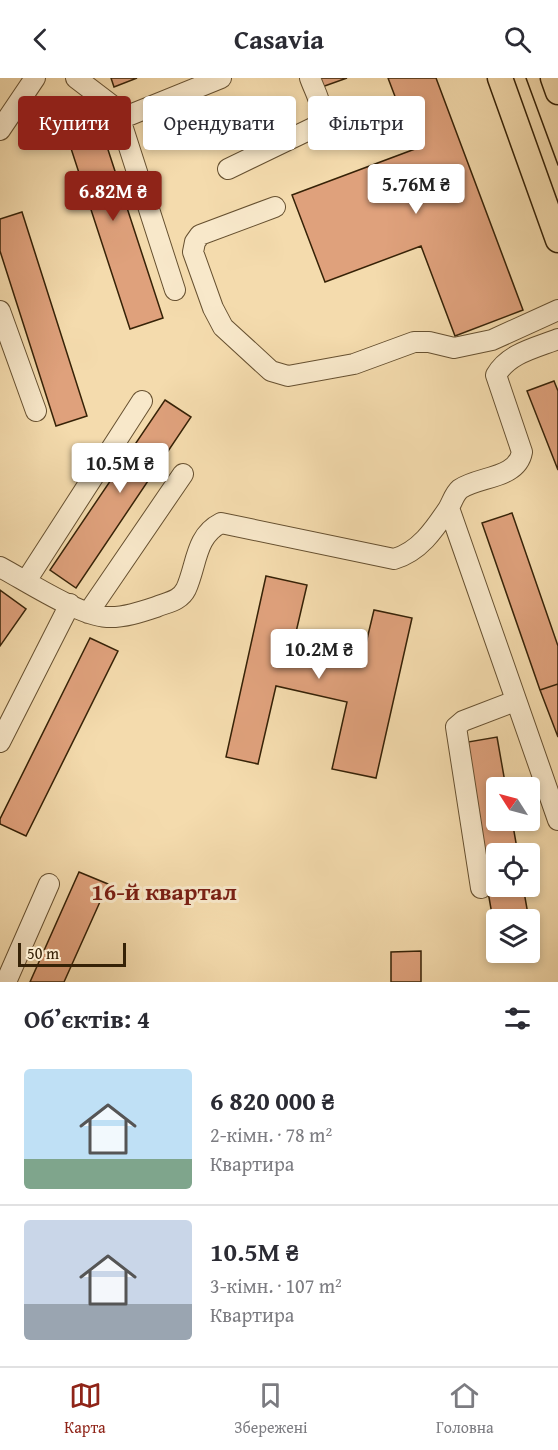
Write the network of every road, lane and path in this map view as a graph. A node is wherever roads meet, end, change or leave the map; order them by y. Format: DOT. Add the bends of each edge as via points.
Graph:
graph roads {
  1 [pos="35,78"];
  2 [pos="76,78"];
  3 [pos="221,78"];
  4 [pos="310,78"];
  5 [pos="500,78"];
  6 [pos="553,78"];
  7 [pos="558,92"];
  8 [pos="100,96"];
  9 [pos="131,115"];
  10 [pos="0,130"];
  11 [pos="130,150"];
  12 [pos="228,169"];
  13 [pos="275,207"];
  14 [pos="558,240"];
  15 [pos="175,290"];
  16 [pos="558,310"];
  17 [pos="0,311"];
  18 [pos="558,339"];
  19 [pos="142,400"];
  20 [pos="36,411"];
  21 [pos="183,474"];
  22 [pos="449,508"];
  23 [pos="0,567"];
  24 [pos="26,581"];
  25 [pos="70,604"];
  26 [pos="88,613"];
  27 [pos="515,701"];
  28 [pos="0,742"];
  29 [pos="558,820"];
  30 [pos="49,884"];
  31 [pos="481,888"];
  32 [pos="6,982"];
  1 -- 10 [label="street"];
  2 -- 8 [label="street"];
  3 -- 9 [label="street"];
  4 -- 12 [label="street" via="322,109 317,126"];
  5 -- 14 [label="main road"];
  6 -- 7 [label="main road"];
  11 -- 15 [label="street"];
  13 -- 16 [label="street" via="200,235 194,252 223,327 271,370 288,376 354,364 414,342 464,346 492,339"];
  17 -- 20 [label="street"];
  18 -- 22 [label="street" via="513,356 496,375 522,452 520,460 512,469 460,490"];
  19 -- 24 [label="street"];
  21 -- 26 [label="street"];
  22 -- 26 [label="street" via="419,547 394,559 221,523 203,538 180,598 138,613 108,617"];
  22 -- 27 [label="street"];
  23 -- 24 [label="street"];
  24 -- 25 [label="street"];
  25 -- 26 [label="street"];
  25 -- 28 [label="street"];
  27 -- 29 [label="street"];
  27 -- 31 [label="street" via="456,727"];
  30 -- 32 [label="street"];
}
